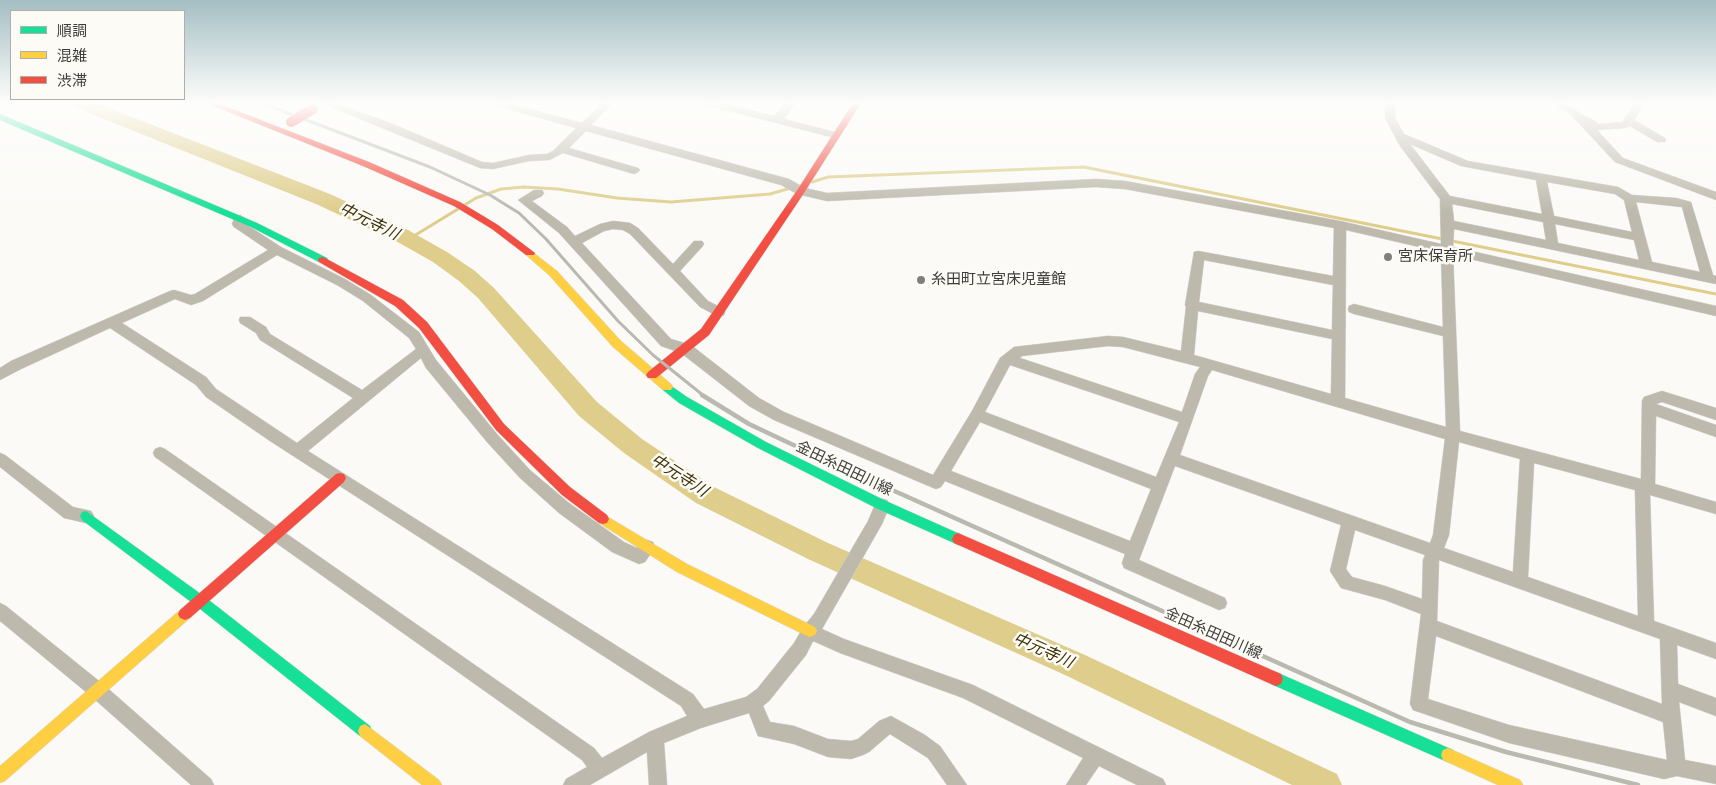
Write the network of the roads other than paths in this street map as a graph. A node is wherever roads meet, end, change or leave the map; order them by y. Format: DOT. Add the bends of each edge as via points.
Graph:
graph roads {
  1 [pos="53,140"];
  2 [pos="303,140"];
  3 [pos="421,140"];
  4 [pos="571,140"];
  5 [pos="634,140"];
  6 [pos="832,140"];
  7 [pos="1402,140"];
  8 [pos="1408,140"];
  9 [pos="1600,140"];
  10 [pos="561,149"];
  11 [pos="634,170"];
  12 [pos="1541,178"];
  13 [pos="801,190"];
  14 [pos="538,193"];
  15 [pos="1674,194"];
  16 [pos="1716,196"];
  17 [pos="1629,198"];
  18 [pos="1446,199"];
  19 [pos="1716,202"];
  20 [pos="240,219"];
  21 [pos="1549,219"];
  22 [pos="1448,224"];
  23 [pos="1340,225"];
  24 [pos="1640,237"];
  25 [pos="574,242"];
  26 [pos="698,244"];
  27 [pos="1553,246"];
  28 [pos="1446,248"];
  29 [pos="277,250"];
  30 [pos="1647,266"];
  31 [pos="672,270"];
  32 [pos="1711,279"];
  33 [pos="1340,282"];
  34 [pos="1192,305"];
  35 [pos="1354,309"];
  36 [pos="1716,311"];
  37 [pos="719,312"];
  38 [pos="245,320"];
  39 [pos="112,323"];
  40 [pos="1449,333"];
  41 [pos="1339,336"];
  42 [pos="686,349"];
  43 [pos="424,351"];
  44 [pos="1186,358"];
  45 [pos="1008,359"];
  46 [pos="1209,365"];
  47 [pos="0,375"];
  48 [pos="652,375"];
  49 [pos="363,396"];
  50 [pos="1338,402"];
  51 [pos="1649,408"];
  52 [pos="1716,414"];
  53 [pos="977,415"];
  54 [pos="1187,419"];
  55 [pos="1716,431"];
  56 [pos="1452,435"];
  57 [pos="299,450"];
  58 [pos="160,454"];
  59 [pos="1527,455"];
  60 [pos="1171,458"];
  61 [pos="0,459"];
  62 [pos="942,474"];
  63 [pos="340,478"];
  64 [pos="1159,485"];
  65 [pos="1645,487"];
  66 [pos="882,505"];
  67 [pos="1716,508"];
  68 [pos="86,516"];
  69 [pos="1349,521"];
  70 [pos="275,534"];
  71 [pos="647,547"];
  72 [pos="1134,550"];
  73 [pos="1436,552"];
  74 [pos="1520,581"];
  75 [pos="200,601"];
  76 [pos="1219,603"];
  77 [pos="0,611"];
  78 [pos="1430,618"];
  79 [pos="1646,625"];
  80 [pos="815,626"];
  81 [pos="1668,634"];
  82 [pos="1716,651"];
  83 [pos="1671,690"];
  84 [pos="98,691"];
  85 [pos="753,702"];
  86 [pos="1716,707"];
  87 [pos="1671,716"];
  88 [pos="700,720"];
  89 [pos="655,738"];
  90 [pos="1096,754"];
  91 [pos="1678,768"];
  92 [pos="600,769"];
  93 [pos="1716,775"];
  94 [pos="0,776"];
  95 [pos="205,785"];
  96 [pos="434,785"];
  97 [pos="572,785"];
  98 [pos="658,785"];
  99 [pos="958,785"];
  100 [pos="1076,785"];
  101 [pos="1157,785"];
  102 [pos="1515,785"];
  1 -- 20 [label="street"];
  2 -- 48 [label="street, 金田糸田田川線" via="457,204 495,227 553,273 617,344"];
  3 -- 10 [label="street" via="480,165 493,166 548,157"];
  4 -- 10 [label="street"];
  5 -- 13 [label="street" via="785,182"];
  6 -- 13 [label="street"];
  7 -- 18 [label="street"];
  8 -- 12 [label="street" via="1465,164"];
  9 -- 16 [label="street" via="1619,160"];
  10 -- 11 [label="street"];
  12 -- 17 [label="street" via="1618,191"];
  12 -- 21 [label="street"];
  13 -- 23 [label="street" via="827,197 1096,183 1125,185"];
  13 -- 37 [label="street"];
  14 -- 25 [label="street" via="524,200"];
  15 -- 19 [label="street"];
  17 -- 24 [label="street"];
  17 -- 32 [label="street" via="1686,205"];
  18 -- 21 [label="street"];
  18 -- 22 [label="street"];
  20 -- 29 [label="street" via="238,224"];
  20 -- 71 [label="street" via="316,256 398,303 423,326 500,427 526,453 566,491"];
  21 -- 24 [label="street"];
  21 -- 27 [label="street"];
  22 -- 27 [label="street"];
  22 -- 28 [label="street"];
  23 -- 28 [label="street"];
  23 -- 33 [label="street"];
  24 -- 30 [label="street"];
  25 -- 31 [label="street" via="600,228 626,226"];
  25 -- 42 [label="street" via="666,343"];
  26 -- 31 [label="street" via="680,266"];
  27 -- 30 [label="street"];
  28 -- 36 [label="street"];
  28 -- 40 [label="street"];
  29 -- 39 [label="street" via="198,298 191,300 174,294"];
  29 -- 43 [label="street" via="368,298 414,335"];
  30 -- 32 [label="street"];
  31 -- 37 [label="street" via="704,304"];
  33 -- 34 [label="street" via="1198,255"];
  33 -- 41 [label="street"];
  34 -- 41 [label="street"];
  34 -- 44 [label="street"];
  35 -- 40 [label="street"];
  37 -- 42 [label="street" via="705,332"];
  38 -- 49 [label="street" via="261,330 265,337"];
  39 -- 47 [label="street"];
  39 -- 57 [label="street"];
  40 -- 56 [label="street"];
  41 -- 50 [label="street"];
  42 -- 48 [label="street"];
  42 -- 62 [label="street" via="754,402 779,416 936,483"];
  43 -- 49 [label="street"];
  43 -- 71 [label="street" via="460,400 524,474 618,547 638,557"];
  44 -- 45 [label="street" via="1108,341 1019,351"];
  44 -- 46 [label="street"];
  45 -- 53 [label="street"];
  45 -- 54 [label="street"];
  46 -- 50 [label="street"];
  46 -- 54 [label="street" via="1202,374"];
  48 -- 66 [label="street, 金田糸田田川線" via="683,400 762,446"];
  49 -- 57 [label="street"];
  50 -- 56 [label="street"];
  51 -- 52 [label="street" via="1649,402 1662,396"];
  51 -- 55 [label="street"];
  51 -- 65 [label="street"];
  53 -- 62 [label="street"];
  53 -- 64 [label="street"];
  54 -- 60 [label="street"];
  56 -- 59 [label="street"];
  56 -- 73 [label="street" via="1441,535"];
  57 -- 63 [label="street"];
  58 -- 70 [label="street"];
  59 -- 65 [label="street"];
  59 -- 74 [label="street"];
  60 -- 64 [label="street"];
  60 -- 69 [label="street"];
  61 -- 68 [label="street" via="69,513"];
  62 -- 72 [label="street"];
  63 -- 70 [label="street"];
  63 -- 88 [label="street" via="687,700"];
  64 -- 72 [label="street"];
  65 -- 67 [label="street"];
  65 -- 79 [label="street"];
  66 -- 80 [label="street"];
  66 -- 102 [label="street, 金田糸田田川線"];
  68 -- 75 [label="street"];
  69 -- 73 [label="street"];
  69 -- 78 [label="street" via="1338,571 1348,583 1385,593"];
  70 -- 75 [label="street"];
  70 -- 92 [label="street" via="588,754"];
  71 -- 80 [label="street" via="682,568"];
  72 -- 76 [label="street" via="1130,563"];
  73 -- 74 [label="street"];
  73 -- 78 [label="street" via="1431,560"];
  74 -- 79 [label="street"];
  75 -- 84 [label="street"];
  75 -- 96 [label="street"];
  77 -- 84 [label="street"];
  78 -- 87 [label="street"];
  78 -- 91 [label="street" via="1419,704 1509,734 1664,770"];
  79 -- 81 [label="street"];
  80 -- 85 [label="street" via="800,650 763,695"];
  80 -- 90 [label="street" via="840,645 966,691"];
  81 -- 82 [label="street"];
  81 -- 83 [label="street"];
  83 -- 86 [label="street"];
  83 -- 87 [label="street"];
  84 -- 94 [label="street"];
  84 -- 95 [label="street"];
  85 -- 88 [label="street"];
  85 -- 99 [label="street" via="764,730 794,735 828,748 852,750 863,746 891,725 934,752"];
  87 -- 91 [label="street"];
  88 -- 89 [label="street"];
  89 -- 92 [label="street"];
  89 -- 98 [label="street"];
  90 -- 100 [label="street"];
  90 -- 101 [label="street"];
  91 -- 93 [label="street"];
  92 -- 97 [label="street"];
}
